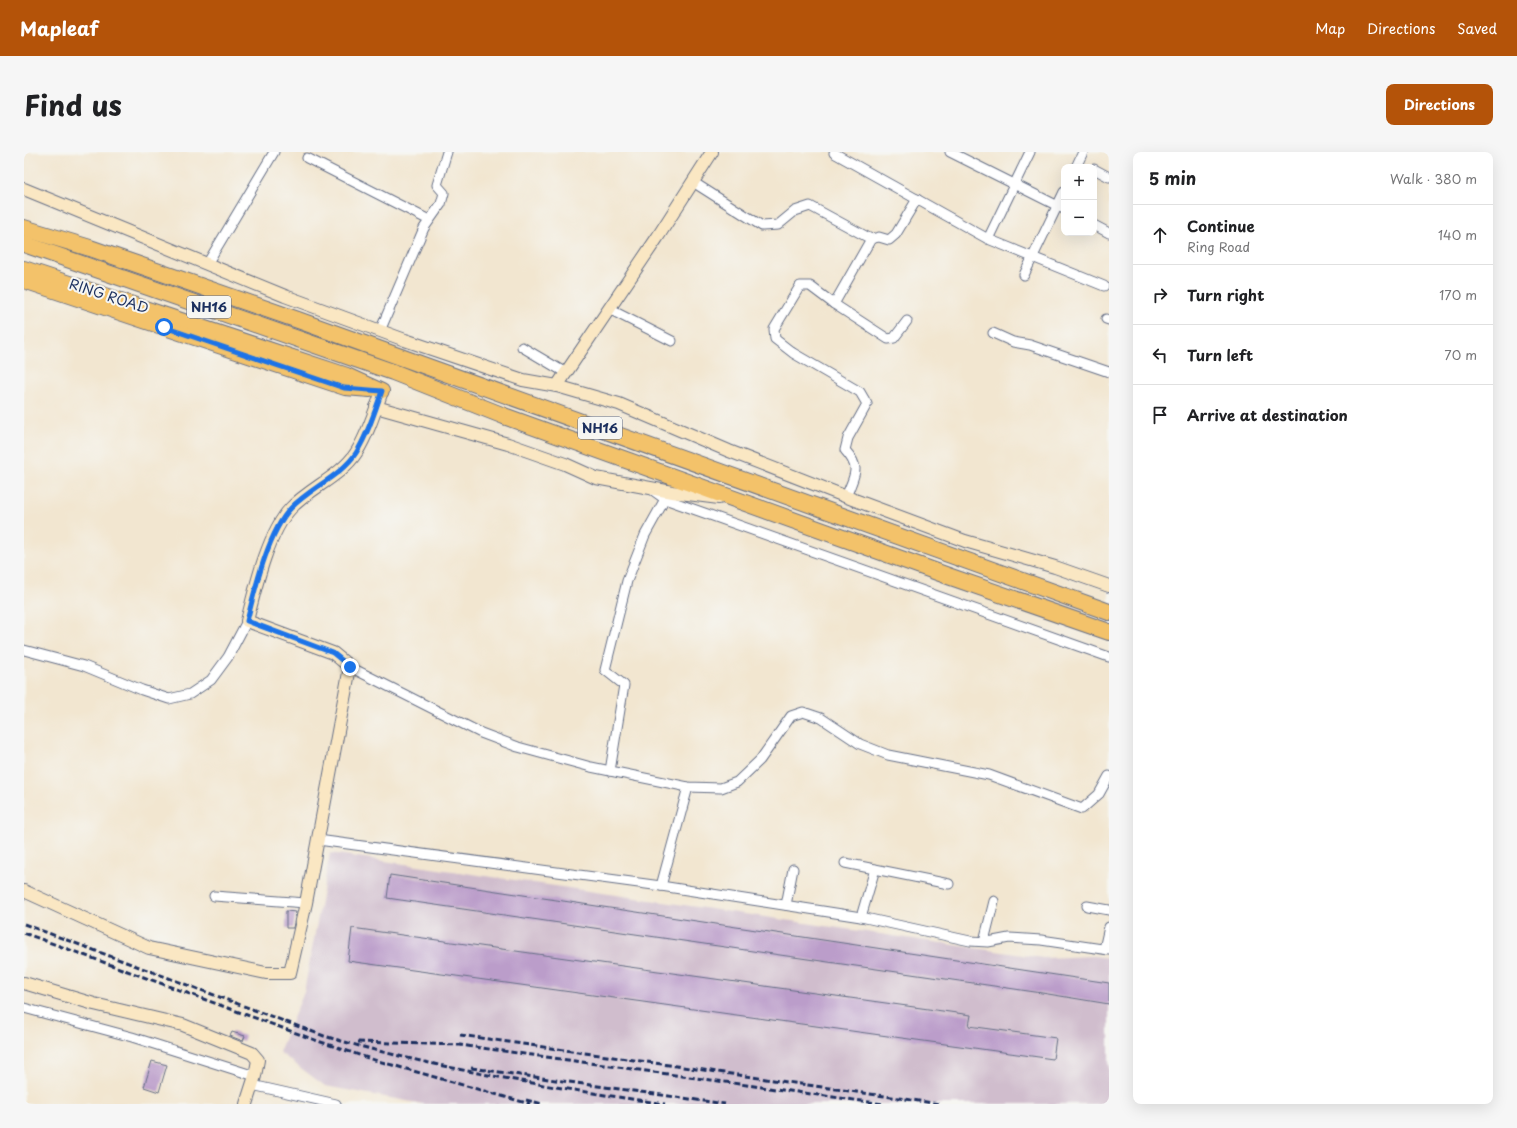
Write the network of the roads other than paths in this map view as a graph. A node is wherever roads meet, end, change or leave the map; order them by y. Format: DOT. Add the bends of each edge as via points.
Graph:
graph roads {
  1 [pos="274,152"];
  2 [pos="447,152"];
  3 [pos="712,152"];
  4 [pos="950,152"];
  5 [pos="1030,152"];
  6 [pos="1083,152"];
  7 [pos="834,153"];
  8 [pos="307,158"];
  9 [pos="1077,164"];
  10 [pos="1097,171"];
  11 [pos="1109,177"];
  12 [pos="693,182"];
  13 [pos="1015,184"];
  14 [pos="24,189"];
  15 [pos="916,199"];
  16 [pos="1061,207"];
  17 [pos="24,217"];
  18 [pos="429,220"];
  19 [pos="1097,227"];
  20 [pos="24,228"];
  21 [pos="1109,233"];
  22 [pos="871,239"];
  23 [pos="988,239"];
  24 [pos="24,244"];
  25 [pos="90,248"];
  26 [pos="1033,257"];
  27 [pos="207,264"];
  28 [pos="24,268"];
  29 [pos="1024,275"];
  30 [pos="24,281"];
  31 [pos="1104,286"];
  32 [pos="834,304"];
  33 [pos="609,309"];
  34 [pos="907,321"];
  35 [pos="380,331"];
  36 [pos="993,332"];
  37 [pos="672,340"];
  38 [pos="522,347"];
  39 [pos="393,372"];
  40 [pos="1109,372"];
  41 [pos="566,373"];
  42 [pos="557,386"];
  43 [pos="382,391"];
  44 [pos="376,407"];
  45 [pos="651,488"];
  46 [pos="846,497"];
  47 [pos="665,499"];
  48 [pos="742,502"];
  49 [pos="1109,586"];
  50 [pos="1109,612"];
  51 [pos="247,621"];
  52 [pos="1109,632"];
  53 [pos="24,650"];
  54 [pos="1109,657"];
  55 [pos="350,667"];
  56 [pos="610,771"];
  57 [pos="1109,776"];
  58 [pos="688,787"];
  59 [pos="318,840"];
  60 [pos="845,863"];
  61 [pos="793,869"];
  62 [pos="875,869"];
  63 [pos="949,884"];
  64 [pos="661,886"];
  65 [pos="24,892"];
  66 [pos="214,896"];
  67 [pos="994,901"];
  68 [pos="306,903"];
  69 [pos="786,905"];
  70 [pos="1087,906"];
  71 [pos="1109,910"];
  72 [pos="861,917"];
  73 [pos="1109,927"];
  74 [pos="984,941"];
  75 [pos="1107,949"];
  76 [pos="24,983"];
  77 [pos="24,1008"];
  78 [pos="254,1081"];
  79 [pos="246,1104"];
  80 [pos="336,1104"];
  1 -- 27 [label="street"];
  2 -- 18 [label="street" via="437,185 444,194 441,204"];
  3 -- 12 [label="street"];
  4 -- 13 [label="street"];
  5 -- 13 [label="street"];
  6 -- 9 [label="street"];
  7 -- 15 [label="street"];
  8 -- 18 [label="street"];
  10 -- 11 [label="street"];
  12 -- 22 [label="street" via="762,226 778,225 795,211 810,206"];
  12 -- 33 [label="street"];
  13 -- 16 [label="street"];
  13 -- 23 [label="street"];
  14 -- 27 [label="street"];
  15 -- 22 [label="street" via="896,234 889,240 879,236"];
  15 -- 23 [label="street"];
  16 -- 26 [label="street"];
  17 -- 25 [label="highway"];
  18 -- 35 [label="street"];
  19 -- 21 [label="street"];
  20 -- 25 [label="highway, NH16"];
  22 -- 32 [label="street"];
  23 -- 26 [label="street"];
  24 -- 39 [label="highway, NH16"];
  25 -- 50 [label="highway, NH16" via="625,436"];
  26 -- 29 [label="street"];
  26 -- 31 [label="street"];
  27 -- 35 [label="street"];
  28 -- 43 [label="main road, RING ROAD" via="347,376"];
  30 -- 43 [label="main road, RING ROAD" via="344,388"];
  32 -- 34 [label="street" via="888,339 894,338"];
  32 -- 46 [label="street" via="810,286 800,286 774,329 775,339 793,353 860,392 867,404 848,438 845,450 855,461 856,470"];
  33 -- 37 [label="street"];
  33 -- 41 [label="street"];
  35 -- 42 [label="street" via="523,380"];
  36 -- 40 [label="street" via="1013,342 1030,345"];
  38 -- 41 [label="street"];
  39 -- 43 [label="main road"];
  39 -- 48 [label="highway, NH16" via="504,416"];
  41 -- 42 [label="street"];
  42 -- 46 [label="street" via="619,404"];
  43 -- 44 [label="street"];
  44 -- 45 [label="street" via="508,444 596,478"];
  44 -- 51 [label="street" via="356,454 291,508 278,528 258,579"];
  45 -- 47 [label="street"];
  45 -- 48 [label="street"];
  46 -- 49 [label="street" via="965,541 1055,567"];
  47 -- 54 [label="street"];
  47 -- 56 [label="street" via="645,535 628,581 605,670 624,685"];
  48 -- 52 [label="highway, NH16"];
  51 -- 53 [label="street" via="228,657 211,680 190,694 169,699 84,666"];
  51 -- 55 [label="street" via="333,653"];
  55 -- 56 [label="street" via="481,733 518,747"];
  55 -- 59 [label="street"];
  56 -- 58 [label="street"];
  57 -- 58 [label="street" via="1099,794 1082,809 989,775 888,755 860,744 820,718 803,712 791,716 760,760 737,782 721,788"];
  58 -- 64 [label="street"];
  59 -- 64 [label="street"];
  59 -- 68 [label="street"];
  60 -- 62 [label="street"];
  61 -- 69 [label="street"];
  62 -- 63 [label="street"];
  62 -- 72 [label="street"];
  64 -- 69 [label="street"];
  65 -- 68 [label="street" via="149,948 279,974 290,973"];
  66 -- 68 [label="street"];
  67 -- 74 [label="street"];
  69 -- 72 [label="street"];
  70 -- 71 [label="street"];
  72 -- 74 [label="street"];
  73 -- 75 [label="street"];
  74 -- 75 [label="street" via="1009,938 1041,940"];
  76 -- 78 [label="street" via="94,1004 183,1025 252,1054 258,1060"];
  77 -- 78 [label="street" via="132,1037"];
  78 -- 79 [label="street"];
  78 -- 80 [label="street"];
}
